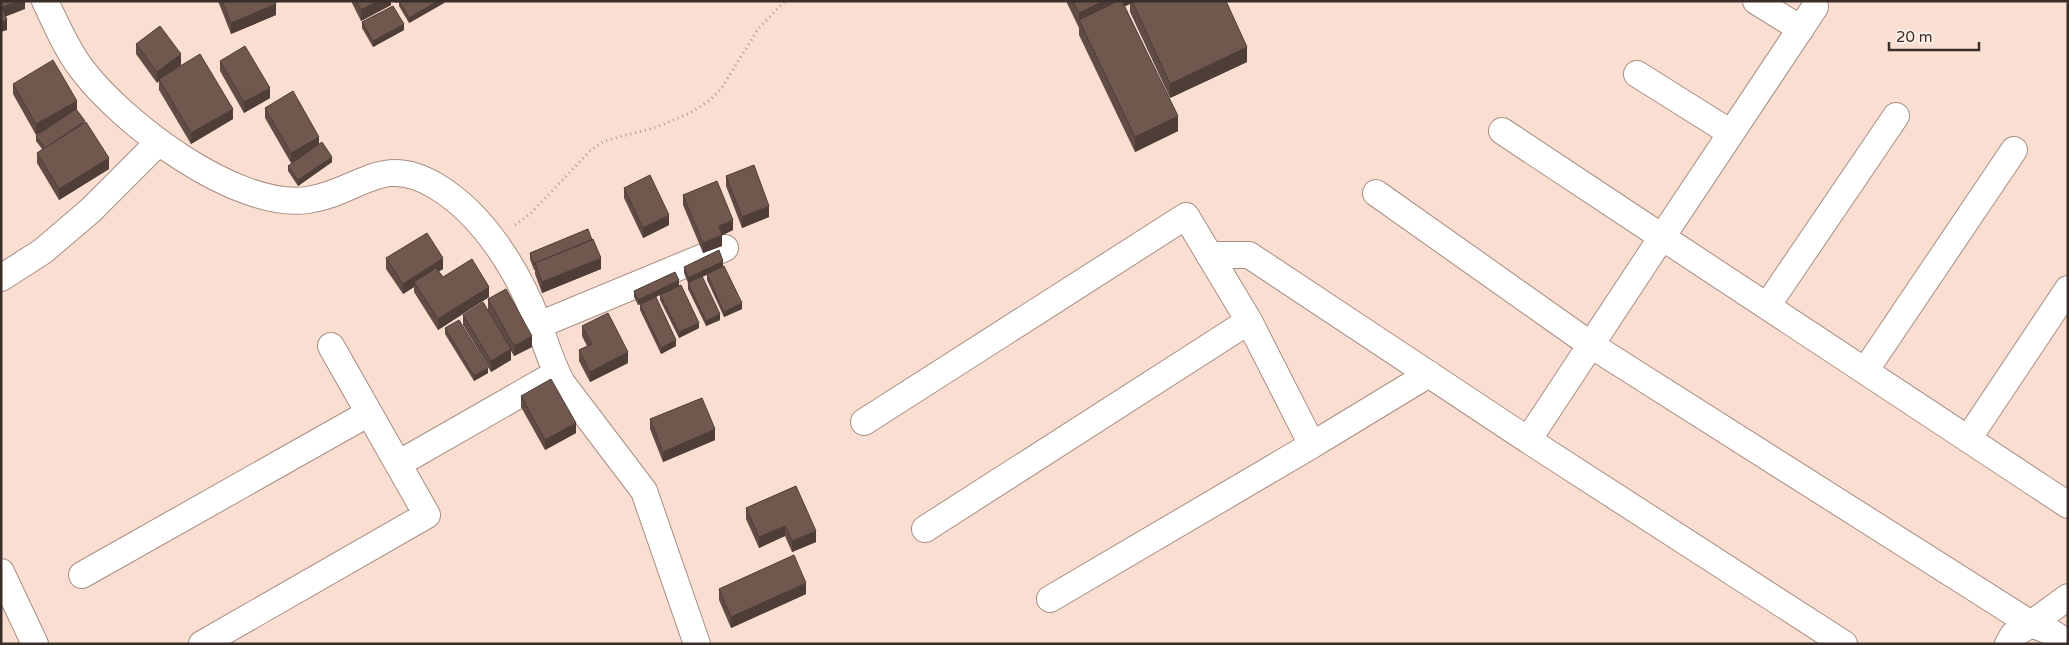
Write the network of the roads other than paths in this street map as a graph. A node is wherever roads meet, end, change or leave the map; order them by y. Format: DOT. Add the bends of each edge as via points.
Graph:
graph roads {
  1 [pos="45,1"];
  2 [pos="1756,1"];
  3 [pos="1815,7"];
  4 [pos="1801,29"];
  5 [pos="1637,74"];
  6 [pos="1896,116"];
  7 [pos="1502,131"];
  8 [pos="1731,133"];
  9 [pos="158,143"];
  10 [pos="2014,150"];
  11 [pos="1376,193"];
  12 [pos="1662,237"];
  13 [pos="725,248"];
  14 [pos="1209,254"];
  15 [pos="1,278"];
  16 [pos="2068,289"];
  17 [pos="1767,306"];
  18 [pos="1249,321"];
  19 [pos="539,325"];
  20 [pos="1591,344"];
  21 [pos="331,346"];
  22 [pos="1865,371"];
  23 [pos="556,373"];
  24 [pos="1429,374"];
  25 [pos="369,413"];
  26 [pos="864,422"];
  27 [pos="1528,440"];
  28 [pos="1968,440"];
  29 [pos="1312,445"];
  30 [pos="398,464"];
  31 [pos="2068,505"];
  32 [pos="925,529"];
  33 [pos="1,572"];
  34 [pos="82,575"];
  35 [pos="2068,597"];
  36 [pos="1050,598"];
  37 [pos="2031,624"];
  38 [pos="47,642"];
  39 [pos="2068,643"];
  40 [pos="202,644"];
  41 [pos="697,644"];
  42 [pos="1844,644"];
  43 [pos="2008,644"];
  1 -- 9 [label="street" via="79,66"];
  2 -- 4 [label="street"];
  3 -- 4 [label="street"];
  4 -- 8 [label="street"];
  5 -- 8 [label="street"];
  6 -- 17 [label="street"];
  7 -- 12 [label="street"];
  8 -- 12 [label="street"];
  9 -- 15 [label="street" via="91,210 43,251"];
  9 -- 19 [label="street" via="225,182 266,196 306,200 329,196 386,172 415,177 436,186 463,208 494,241 515,270"];
  10 -- 22 [label="street"];
  11 -- 20 [label="street"];
  12 -- 17 [label="street"];
  12 -- 20 [label="street"];
  13 -- 19 [label="street"];
  14 -- 18 [label="street"];
  14 -- 24 [label="street" via="1249,255"];
  14 -- 26 [label="street" via="1186,216"];
  16 -- 28 [label="street"];
  17 -- 22 [label="street"];
  18 -- 29 [label="street"];
  18 -- 32 [label="street"];
  19 -- 23 [label="street"];
  20 -- 27 [label="street"];
  20 -- 37 [label="street"];
  21 -- 25 [label="street"];
  22 -- 28 [label="street"];
  23 -- 30 [label="street"];
  23 -- 41 [label="street" via="644,491"];
  24 -- 27 [label="street"];
  24 -- 29 [label="street"];
  25 -- 30 [label="street"];
  25 -- 34 [label="street"];
  27 -- 42 [label="street"];
  28 -- 31 [label="street"];
  29 -- 36 [label="street"];
  30 -- 40 [label="street" via="427,515"];
  33 -- 38 [label="street"];
  35 -- 37 [label="street"];
  37 -- 39 [label="street"];
  37 -- 43 [label="street" via="2013,635"];
}
